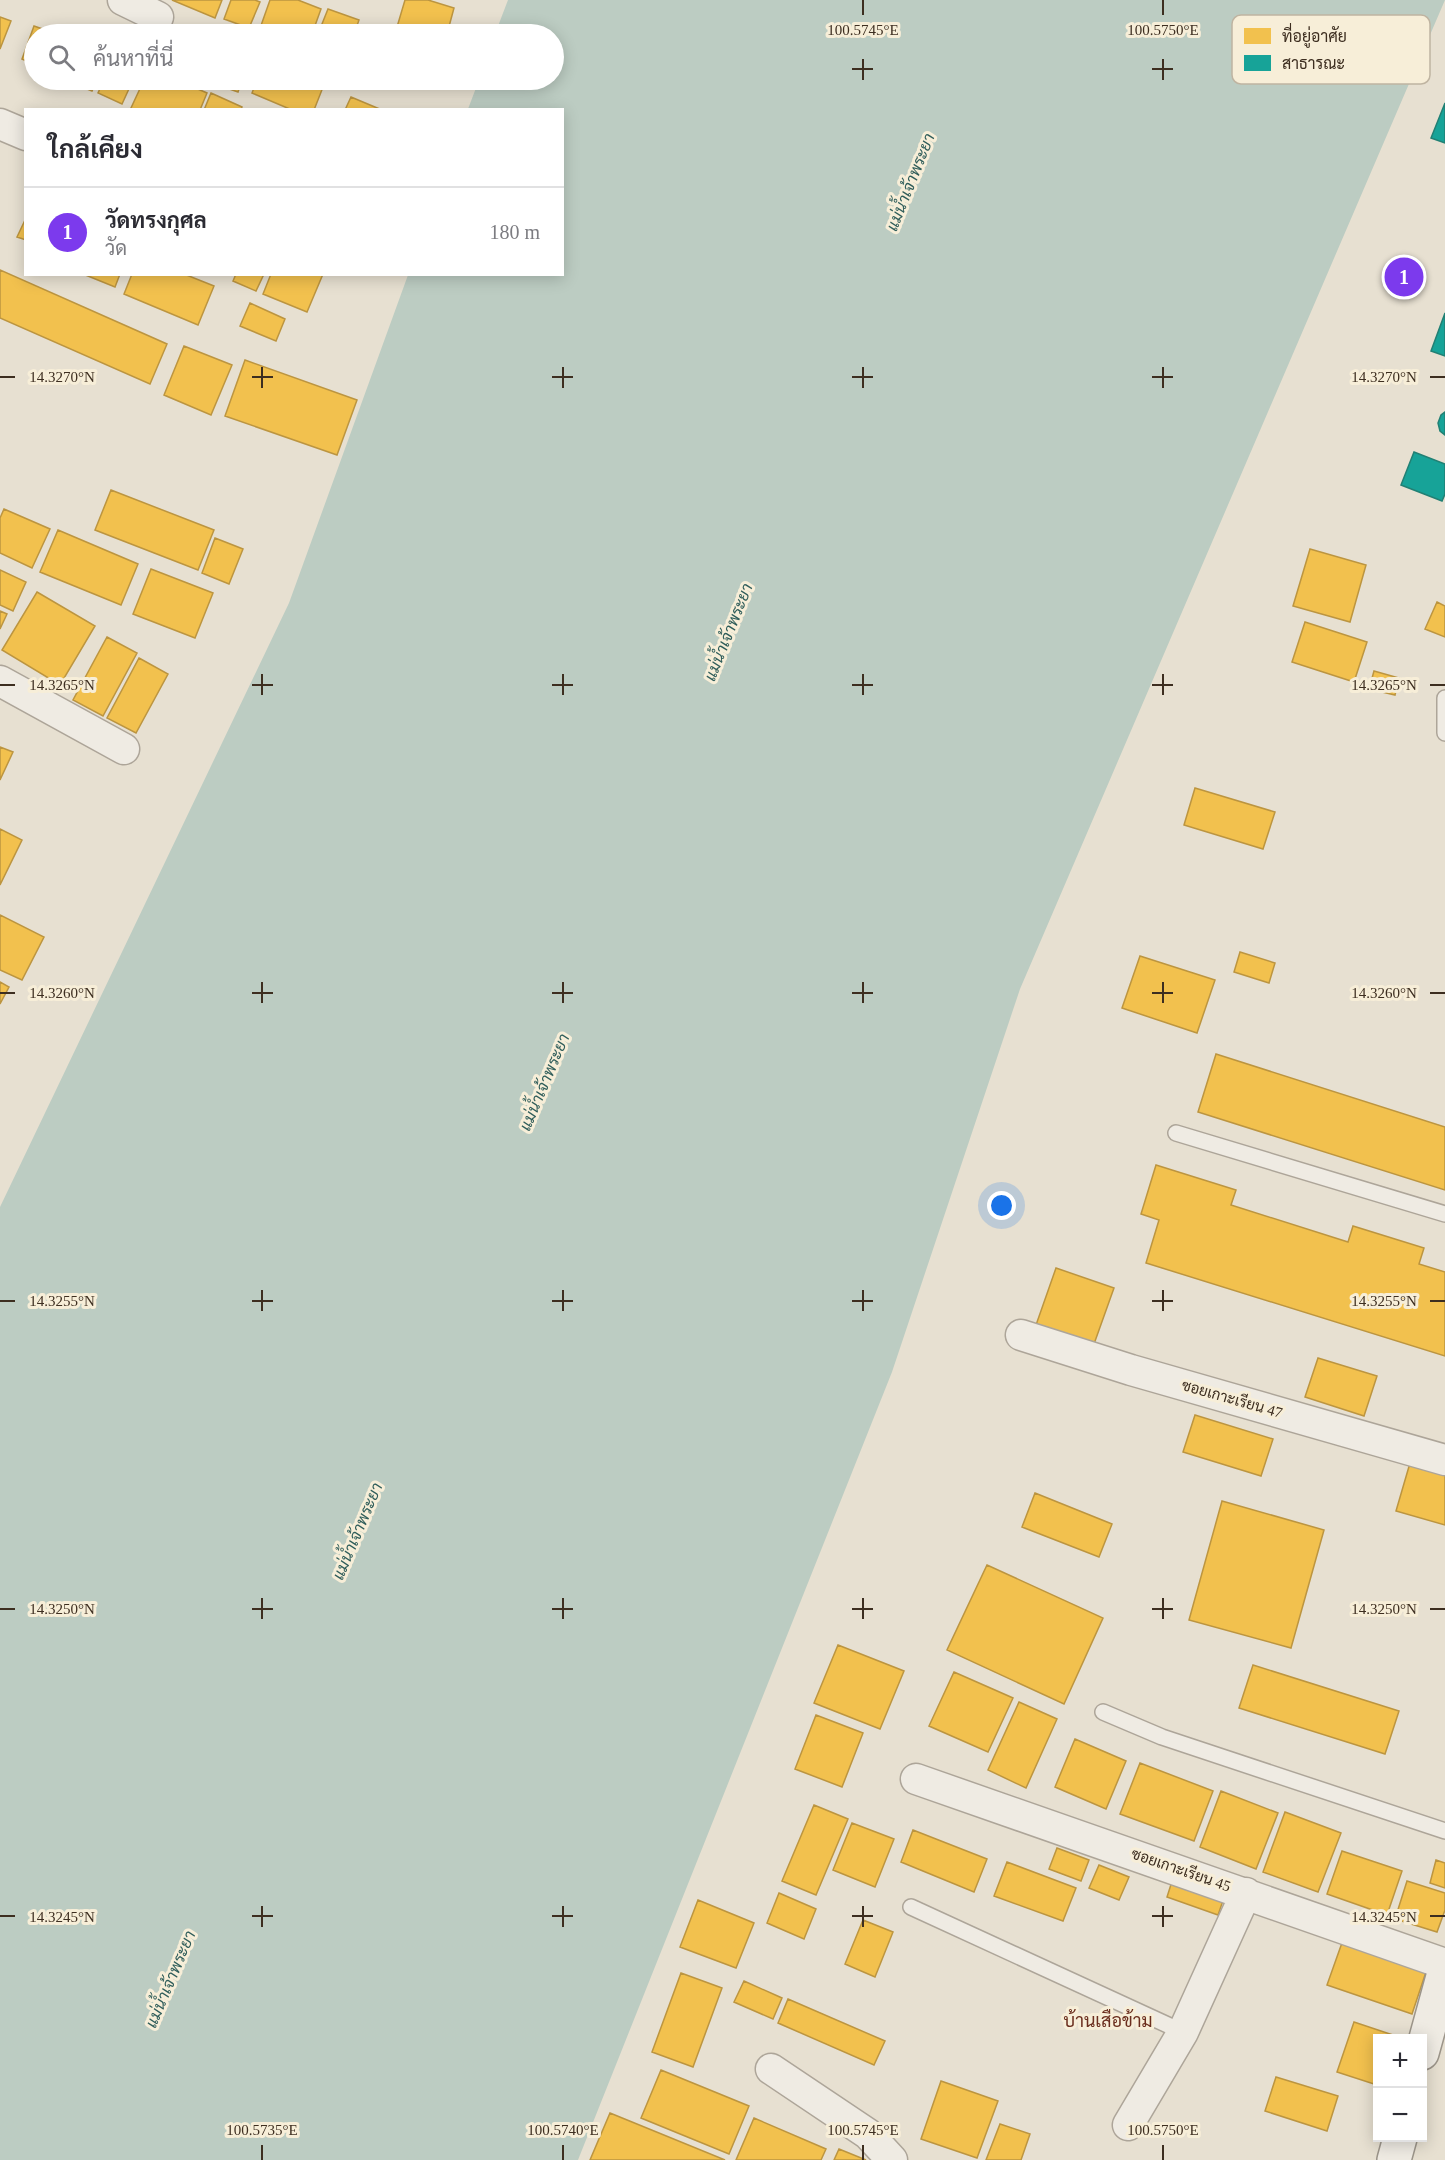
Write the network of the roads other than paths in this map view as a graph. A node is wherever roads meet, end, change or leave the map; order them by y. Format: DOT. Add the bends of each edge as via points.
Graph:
graph roads {
  1 [pos="123,0"];
  2 [pos="158,17"];
  3 [pos="0,124"];
  4 [pos="24,134"];
  5 [pos="0,681"];
  6 [pos="1445,698"];
  7 [pos="1445,733"];
  8 [pos="124,749"];
  9 [pos="1176,1132"];
  10 [pos="1445,1214"];
  11 [pos="1021,1335"];
  12 [pos="1445,1460"];
  13 [pos="1104,1712"];
  14 [pos="916,1779"];
  15 [pos="1445,1831"];
  16 [pos="1246,1893"];
  17 [pos="911,1907"];
  18 [pos="1445,1964"];
  19 [pos="1445,1969"];
  20 [pos="1183,2032"];
  21 [pos="1427,2035"];
  22 [pos="771,2069"];
  23 [pos="1128,2125"];
  24 [pos="1399,2142"];
  25 [pos="892,2160"];
  26 [pos="1394,2160"];
  1 -- 2 [label="street"];
  3 -- 4 [label="street"];
  5 -- 8 [label="street"];
  6 -- 7 [label="lane"];
  9 -- 10 [label="lane"];
  11 -- 12 [label="street, ซอยเกาะเรียน 47"];
  13 -- 15 [label="lane" via="1162,1737"];
  14 -- 16 [label="street, ซอยเกาะเรียน 45"];
  16 -- 18 [label="street, ซอยเกาะเรียน 45"];
  16 -- 20 [label="street"];
  17 -- 20 [label="lane"];
  19 -- 21 [label="main road"];
  20 -- 23 [label="street"];
  22 -- 25 [label="street" via="868,2134"];
  24 -- 26 [label="main road"];
}
